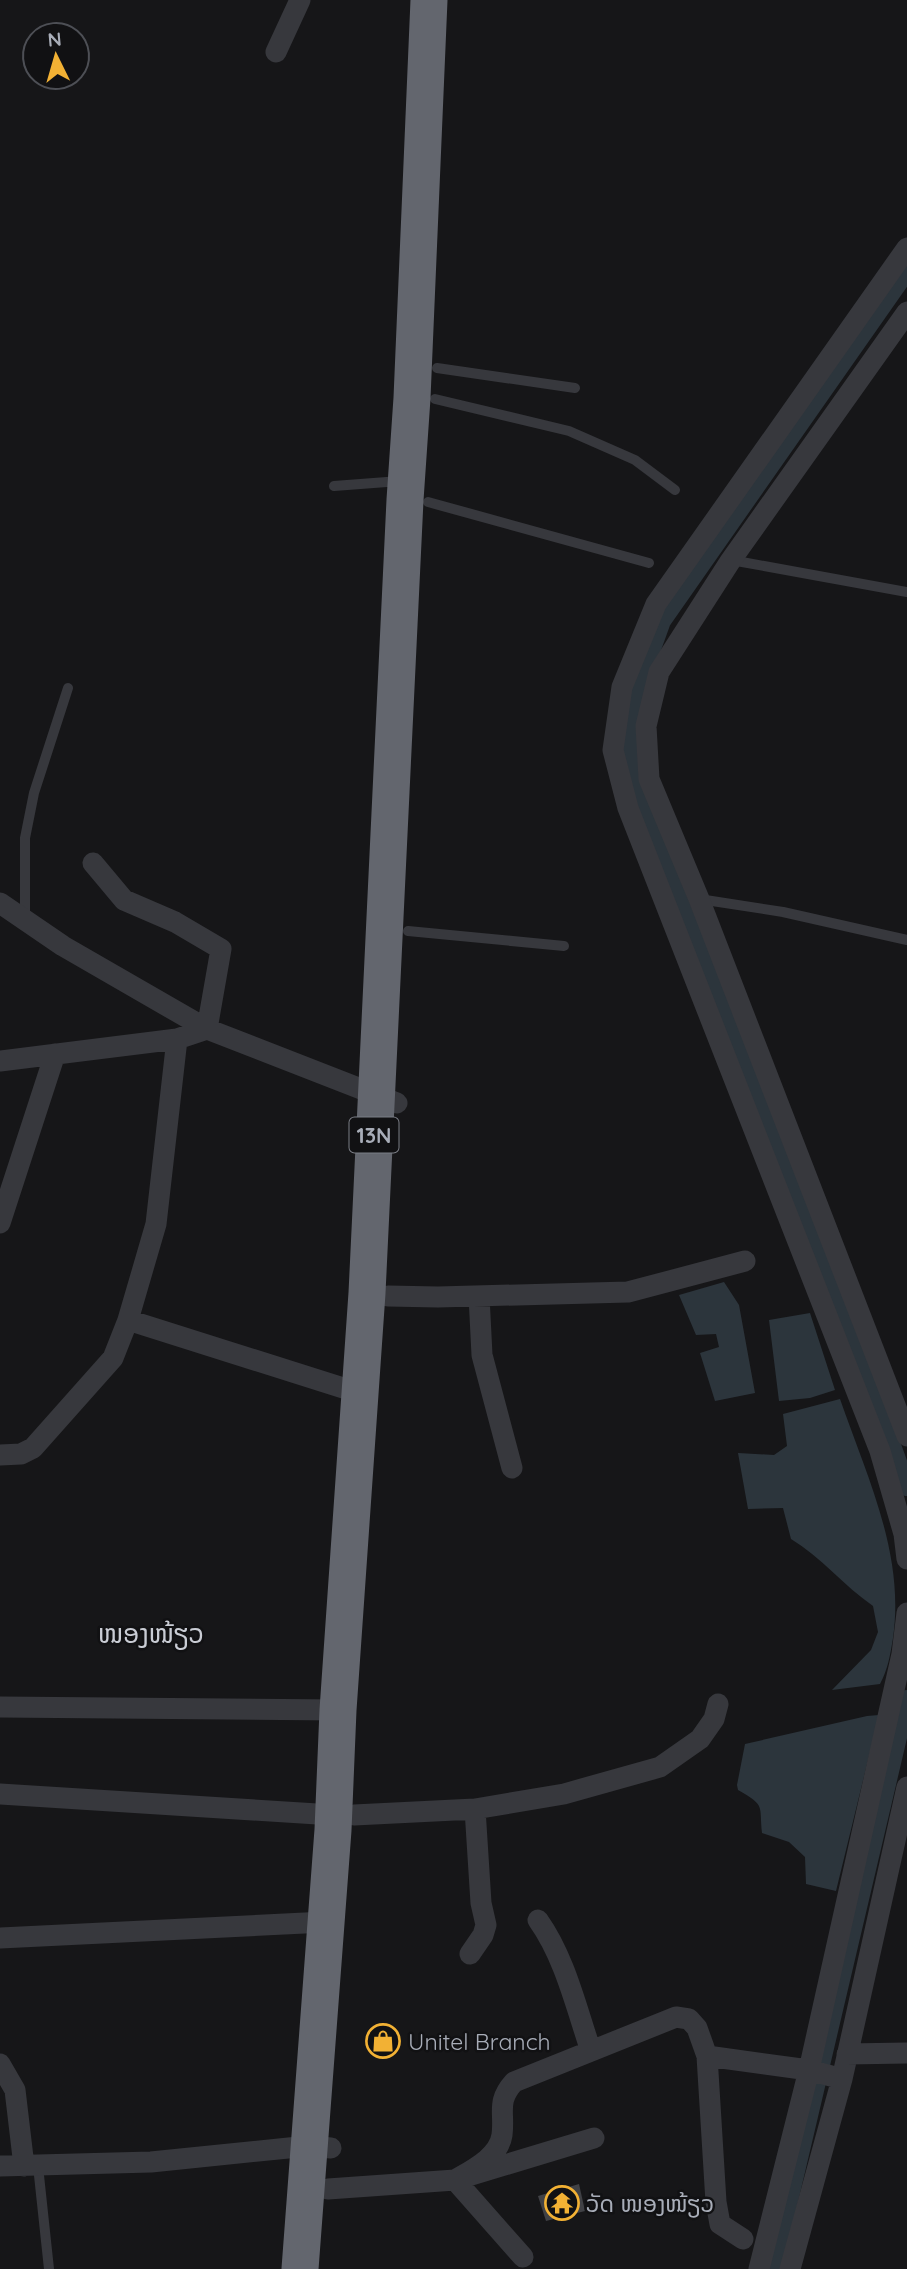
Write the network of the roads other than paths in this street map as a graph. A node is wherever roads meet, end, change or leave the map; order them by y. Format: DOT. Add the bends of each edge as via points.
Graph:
graph roads {
  1 [pos="300,0"];
  2 [pos="429,0"];
  3 [pos="453,0"];
  4 [pos="276,52"];
  5 [pos="907,248"];
  6 [pos="907,312"];
  7 [pos="436,384"];
  8 [pos="575,388"];
  9 [pos="334,486"];
  10 [pos="675,490"];
  11 [pos="417,491"];
  12 [pos="731,560"];
  13 [pos="649,563"];
  14 [pos="907,592"];
  15 [pos="68,688"];
  16 [pos="93,863"];
  17 [pos="699,899"];
  18 [pos="0,903"];
  19 [pos="25,920"];
  20 [pos="408,931"];
  21 [pos="907,940"];
  22 [pos="564,946"];
  23 [pos="207,1029"];
  24 [pos="177,1040"];
  25 [pos="55,1054"];
  26 [pos="0,1061"];
  27 [pos="386,1099"];
  28 [pos="0,1223"];
  29 [pos="745,1261"];
  30 [pos="388,1296"];
  31 [pos="479,1296"];
  32 [pos="128,1320"];
  33 [pos="359,1393"];
  34 [pos="907,1436"];
  35 [pos="0,1455"];
  36 [pos="512,1468"];
  37 [pos="907,1559"];
  38 [pos="907,1613"];
  39 [pos="718,1704"];
  40 [pos="0,1707"];
  41 [pos="338,1710"];
  42 [pos="907,1787"];
  43 [pos="0,1794"];
  44 [pos="475,1809"];
  45 [pos="344,1815"];
  46 [pos="538,1920"];
  47 [pos="324,1922"];
  48 [pos="0,1938"];
  49 [pos="470,1954"];
  50 [pos="592,2051"];
  51 [pos="907,2053"];
  52 [pos="847,2054"];
  53 [pos="707,2056"];
  54 [pos="0,2064"];
  55 [pos="825,2074"];
  56 [pos="594,2138"];
  57 [pos="320,2147"];
  58 [pos="0,2166"];
  59 [pos="31,2166"];
  60 [pos="455,2180"];
  61 [pos="328,2189"];
  62 [pos="743,2239"];
  63 [pos="523,2257"];
  64 [pos="49,2269"];
  65 [pos="300,2269"];
  66 [pos="323,2269"];
  67 [pos="759,2269"];
  68 [pos="790,2269"];
  1 -- 4 [label="street"];
  2 -- 11 [label="highway, 13N" via="413,388"];
  3 -- 7 [label="highway, 13N"];
  5 -- 37 [label="street" via="656,604 622,687 613,750 633,821 880,1451"];
  6 -- 12 [label="street"];
  7 -- 8 [label="lane"];
  7 -- 10 [label="lane" via="569,431 635,460"];
  7 -- 11 [label="highway, 13N"];
  9 -- 11 [label="lane"];
  11 -- 13 [label="lane"];
  11 -- 20 [label="highway, 13N"];
  11 -- 27 [label="highway, 13N"];
  12 -- 14 [label="lane"];
  12 -- 17 [label="street" via="659,672 646,726 649,779"];
  15 -- 19 [label="lane" via="34,793 25,838"];
  16 -- 23 [label="street" via="124,900 221,949"];
  17 -- 21 [label="lane"];
  17 -- 34 [label="street"];
  18 -- 19 [label="street"];
  19 -- 23 [label="street"];
  20 -- 22 [label="lane"];
  20 -- 27 [label="highway, 13N"];
  23 -- 24 [label="street"];
  23 -- 27 [label="street"];
  24 -- 25 [label="street"];
  24 -- 32 [label="street" via="156,1224"];
  25 -- 26 [label="street"];
  25 -- 28 [label="street"];
  27 -- 30 [label="highway, 13N"];
  27 -- 33 [label="highway, 13N"];
  29 -- 31 [label="street" via="628,1292"];
  30 -- 31 [label="street"];
  30 -- 45 [label="highway, 13N"];
  31 -- 36 [label="street" via="482,1355"];
  32 -- 33 [label="street"];
  32 -- 35 [label="street" via="113,1359 33,1448"];
  33 -- 41 [label="highway, 13N"];
  38 -- 55 [label="street"];
  39 -- 44 [label="street" via="700,1739 660,1768 564,1794"];
  40 -- 41 [label="street"];
  41 -- 45 [label="highway, 13N"];
  42 -- 52 [label="street"];
  43 -- 45 [label="street"];
  44 -- 45 [label="street"];
  44 -- 49 [label="street" via="486,1925"];
  45 -- 47 [label="highway, 13N"];
  45 -- 57 [label="highway, 13N"];
  46 -- 50 [label="street" via="554,1947"];
  47 -- 48 [label="street"];
  47 -- 57 [label="highway, 13N"];
  50 -- 53 [label="street" via="676,2017 689,2019 697,2028"];
  50 -- 60 [label="street" via="514,2082 504,2094 502,2137 492,2154"];
  51 -- 52 [label="street"];
  52 -- 55 [label="street"];
  53 -- 55 [label="street"];
  53 -- 62 [label="street" via="720,2224"];
  54 -- 59 [label="street" via="15,2090"];
  55 -- 67 [label="street"];
  55 -- 68 [label="street"];
  56 -- 60 [label="street"];
  57 -- 59 [label="street" via="151,2162"];
  57 -- 61 [label="highway, 13N"];
  57 -- 65 [label="highway, 13N"];
  58 -- 59 [label="street"];
  59 -- 64 [label="lane"];
  60 -- 61 [label="street"];
  60 -- 63 [label="street"];
  61 -- 66 [label="highway, 13N"];
}
